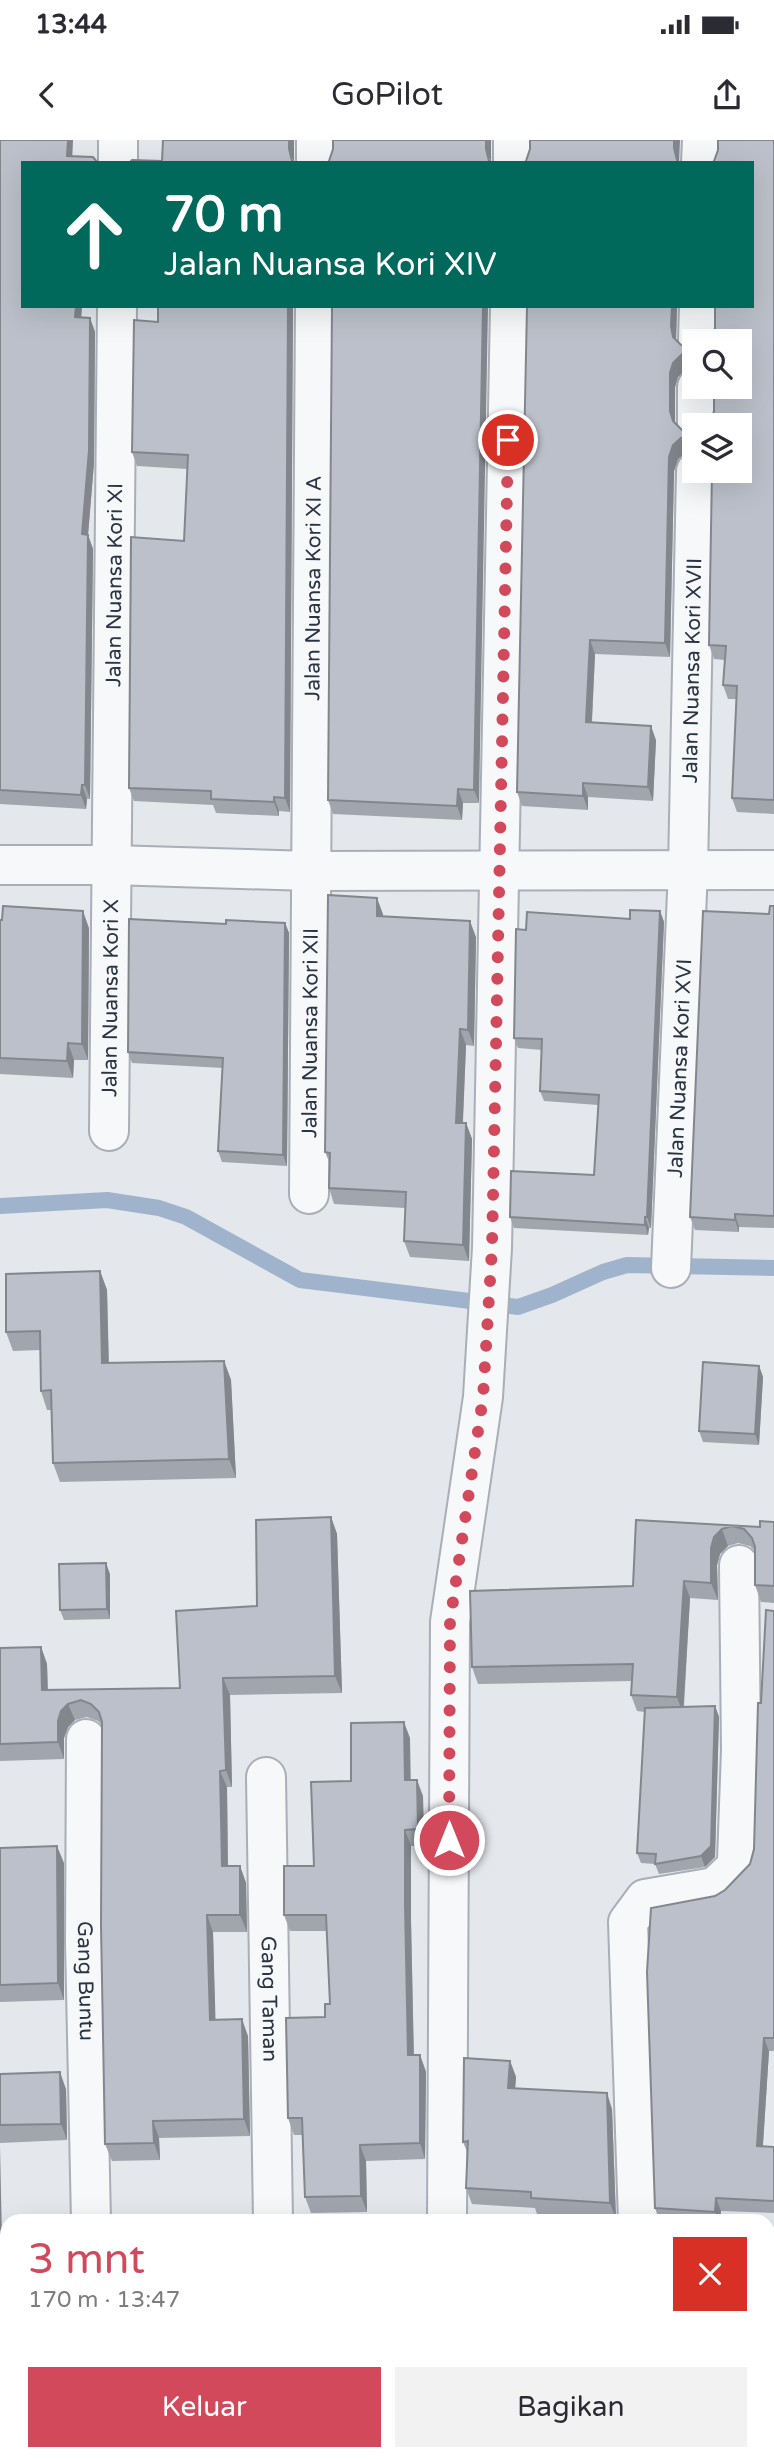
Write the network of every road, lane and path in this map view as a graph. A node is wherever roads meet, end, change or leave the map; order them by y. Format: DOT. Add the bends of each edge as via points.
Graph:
graph roads {
  1 [pos="118,140"];
  2 [pos="316,140"];
  3 [pos="513,140"];
  4 [pos="702,140"];
  5 [pos="118,161"];
  6 [pos="316,161"];
  7 [pos="513,161"];
  8 [pos="701,161"];
  9 [pos="117,308"];
  10 [pos="315,308"];
  11 [pos="510,308"];
  12 [pos="699,308"];
  13 [pos="698,329"];
  14 [pos="696,483"];
  15 [pos="0,865"];
  16 [pos="111,865"];
  17 [pos="500,869"];
  18 [pos="688,869"];
  19 [pos="774,870"];
  20 [pos="310,871"];
  21 [pos="109,1131"];
  22 [pos="309,1194"];
  23 [pos="671,1268"];
  24 [pos="739,1565"];
  25 [pos="86,1738"];
  26 [pos="267,1777"];
  27 [pos="91,2214"];
  28 [pos="273,2214"];
  29 [pos="447,2214"];
  30 [pos="638,2214"];
  1 -- 5 [label="street"];
  2 -- 6 [label="street"];
  3 -- 7 [label="street"];
  4 -- 8 [label="street"];
  9 -- 16 [label="street, Jalan Nuansa Kori XI"];
  10 -- 20 [label="street, Jalan Nuansa Kori XI A"];
  11 -- 17 [label="street"];
  12 -- 13 [label="street"];
  14 -- 18 [label="street, Jalan Nuansa Kori XVII"];
  15 -- 16 [label="street"];
  16 -- 20 [label="street"];
  16 -- 21 [label="street, Jalan Nuansa Kori X"];
  17 -- 18 [label="street"];
  17 -- 20 [label="street"];
  17 -- 29 [label="street" via="492,1248 483,1397 450,1622"];
  18 -- 19 [label="street"];
  18 -- 23 [label="street, Jalan Nuansa Kori XVI"];
  20 -- 22 [label="street, Jalan Nuansa Kori XII"];
  24 -- 30 [label="street" via="737,1861 715,1887 645,1899 628,1922"];
  25 -- 27 [label="street, Gang Buntu"];
  26 -- 28 [label="street, Gang Taman"];
}
